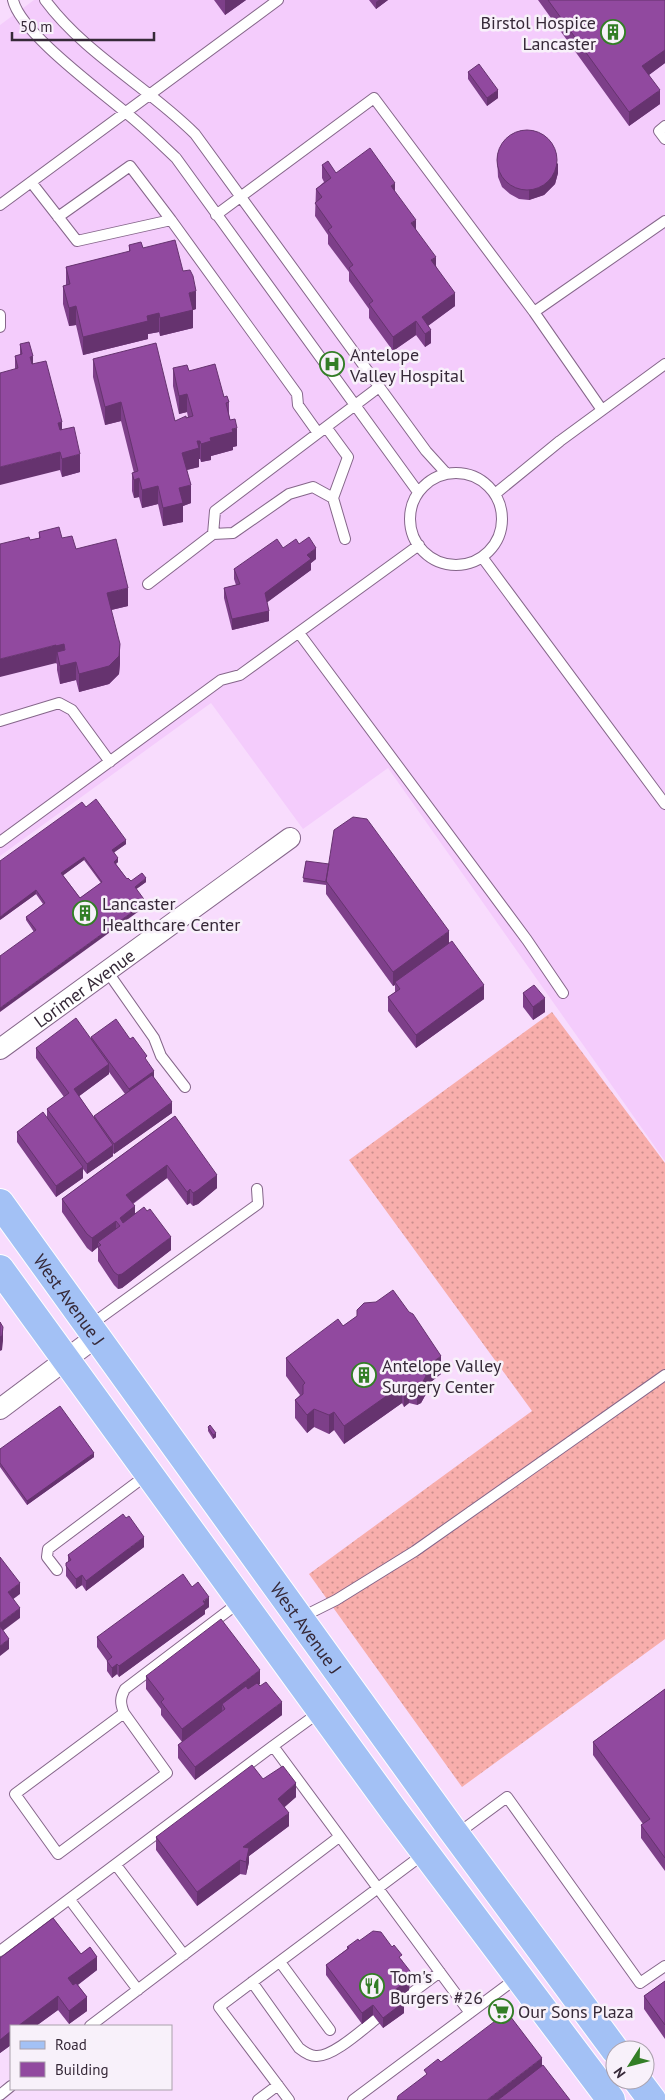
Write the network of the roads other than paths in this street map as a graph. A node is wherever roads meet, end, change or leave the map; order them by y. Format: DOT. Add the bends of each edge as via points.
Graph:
graph roads {
  1 [pos="13,0"];
  2 [pos="45,0"];
  3 [pos="278,0"];
  4 [pos="151,95"];
  5 [pos="126,113"];
  6 [pos="665,126"];
  7 [pos="665,139"];
  8 [pos="31,182"];
  9 [pos="240,196"];
  10 [pos="0,205"];
  11 [pos="216,215"];
  12 [pos="58,217"];
  13 [pos="171,220"];
  14 [pos="665,221"];
  15 [pos="534,312"];
  16 [pos="0,315"];
  17 [pos="0,327"];
  18 [pos="665,364"];
  19 [pos="379,387"];
  20 [pos="355,405"];
  21 [pos="602,410"];
  22 [pos="322,430"];
  23 [pos="446,473"];
  24 [pos="418,492"];
  25 [pos="495,494"];
  26 [pos="333,498"];
  27 [pos="213,534"];
  28 [pos="345,539"];
  29 [pos="419,545"];
  30 [pos="482,557"];
  31 [pos="148,584"];
  32 [pos="299,633"];
  33 [pos="0,721"];
  34 [pos="110,762"];
  35 [pos="665,804"];
  36 [pos="290,838"];
  37 [pos="0,842"];
  38 [pos="107,972"];
  39 [pos="563,993"];
  40 [pos="0,1049"];
  41 [pos="185,1087"];
  42 [pos="257,1189"];
  43 [pos="3,1210"];
  44 [pos="0,1269"];
  45 [pos="92,1332"];
  46 [pos="66,1360"];
  47 [pos="665,1375"];
  48 [pos="0,1409"];
  49 [pos="149,1474"];
  50 [pos="57,1570"];
  51 [pos="241,1601"];
  52 [pos="299,1618"];
  53 [pos="321,1711"];
  54 [pos="124,1713"];
  55 [pos="338,1734"];
  56 [pos="273,1746"];
  57 [pos="455,1835"];
  58 [pos="339,1837"];
  59 [pos="426,1853"];
  60 [pos="116,1865"];
  61 [pos="378,1888"];
  62 [pos="70,1900"];
  63 [pos="0,1951"];
  64 [pos="184,1955"];
  65 [pos="280,1962"];
  66 [pos="665,1966"];
  67 [pos="440,1972"];
  68 [pos="518,1977"];
  69 [pos="252,1982"];
  70 [pos="570,1989"];
  71 [pos="138,1990"];
  72 [pos="397,2004"];
  73 [pos="470,2013"];
  74 [pos="376,2019"];
  75 [pos="91,2025"];
  76 [pos="330,2030"];
  77 [pos="608,2040"];
  78 [pos="278,2085"];
  79 [pos="10,2087"];
  80 [pos="0,2095"];
  81 [pos="258,2100"];
  82 [pos="289,2100"];
  83 [pos="353,2100"];
  84 [pos="610,2100"];
  1 -- 5 [label="lane" via="15,10 58,57"];
  2 -- 4 [label="lane" via="69,29"];
  3 -- 4 [label="lane"];
  4 -- 5 [label="lane"];
  4 -- 9 [label="lane" via="195,134"];
  5 -- 8 [label="lane"];
  5 -- 11 [label="lane" via="176,158"];
  6 -- 7 [label="lane" via="659,131"];
  8 -- 10 [label="lane"];
  8 -- 12 [label="lane"];
  9 -- 11 [label="lane"];
  9 -- 15 [label="lane" via="374,98"];
  9 -- 19 [label="lane"];
  11 -- 20 [label="lane"];
  12 -- 13 [label="lane" via="77,241"];
  12 -- 13 [label="lane" via="130,166"];
  13 -- 22 [label="lane" via="297,394 298,405"];
  14 -- 15 [label="lane"];
  15 -- 21 [label="lane"];
  16 -- 17 [label="lane"];
  18 -- 21 [label="lane"];
  19 -- 20 [label="lane"];
  19 -- 23 [label="lane"];
  20 -- 22 [label="lane"];
  20 -- 24 [label="lane"];
  21 -- 25 [label="lane"];
  22 -- 26 [label="lane" via="348,457"];
  22 -- 27 [label="lane" via="215,511"];
  23 -- 24 [label="lane" via="426,483"];
  23 -- 25 [label="lane" via="458,472 479,479"];
  24 -- 29 [label="lane" via="410,510 410,521 411,531"];
  25 -- 30 [label="lane" via="502,528 498,539"];
  26 -- 27 [label="lane" via="313,487 289,494 232,533"];
  26 -- 28 [label="lane"];
  27 -- 31 [label="lane"];
  29 -- 30 [label="lane" via="428,556 449,564 460,565"];
  29 -- 32 [label="lane"];
  30 -- 35 [label="lane"];
  32 -- 34 [label="lane" via="240,675 221,680"];
  32 -- 39 [label="lane"];
  33 -- 34 [label="lane" via="59,703 72,710"];
  34 -- 37 [label="lane"];
  36 -- 38 [label="street, Lorimer Avenue"];
  38 -- 40 [label="street, Lorimer Avenue"];
  38 -- 41 [label="lane"];
  42 -- 45 [label="lane" via="258,1204"];
  43 -- 45 [label="main road, West Avenue J"];
  44 -- 46 [label="main road, West Avenue J"];
  45 -- 46 [label="street"];
  45 -- 52 [label="main road, West Avenue J"];
  46 -- 48 [label="street"];
  46 -- 49 [label="main road, West Avenue J"];
  47 -- 52 [label="lane" via="415,1551 336,1600"];
  49 -- 50 [label="lane" via="48,1549 47,1557"];
  49 -- 51 [label="main road, West Avenue J"];
  51 -- 53 [label="main road, West Avenue J"];
  51 -- 54 [label="lane" via="125,1689 120,1703"];
  52 -- 57 [label="main road, West Avenue J"];
  53 -- 55 [label="main road, West Avenue J"];
  53 -- 56 [label="lane"];
  54 -- 54 [label="lane" via="167,1773 58,1854 15,1794"];
  55 -- 57 [label="main road" via="366,1737 428,1822"];
  55 -- 59 [label="main road, West Avenue J"];
  56 -- 58 [label="lane"];
  56 -- 60 [label="lane"];
  57 -- 66 [label="lane" via="507,1797 640,1983"];
  57 -- 70 [label="main road, West Avenue J"];
  58 -- 61 [label="lane"];
  58 -- 64 [label="lane"];
  59 -- 61 [label="lane"];
  59 -- 68 [label="main road, West Avenue J"];
  59 -- 70 [label="main road" via="457,1861 547,1983"];
  60 -- 62 [label="lane"];
  60 -- 64 [label="lane"];
  61 -- 65 [label="lane"];
  61 -- 67 [label="lane"];
  62 -- 63 [label="lane"];
  62 -- 71 [label="lane"];
  64 -- 71 [label="lane"];
  65 -- 69 [label="lane"];
  65 -- 76 [label="lane"];
  67 -- 72 [label="lane"];
  67 -- 73 [label="lane"];
  68 -- 73 [label="lane"];
  68 -- 84 [label="main road, West Avenue J"];
  69 -- 74 [label="lane" via="299,2048 316,2056 332,2052"];
  69 -- 78 [label="lane" via="219,2007"];
  70 -- 77 [label="main road, West Avenue J"];
  71 -- 75 [label="lane"];
  73 -- 83 [label="lane"];
  78 -- 81 [label="lane"];
  78 -- 82 [label="lane"];
  79 -- 80 [label="lane"];
}
